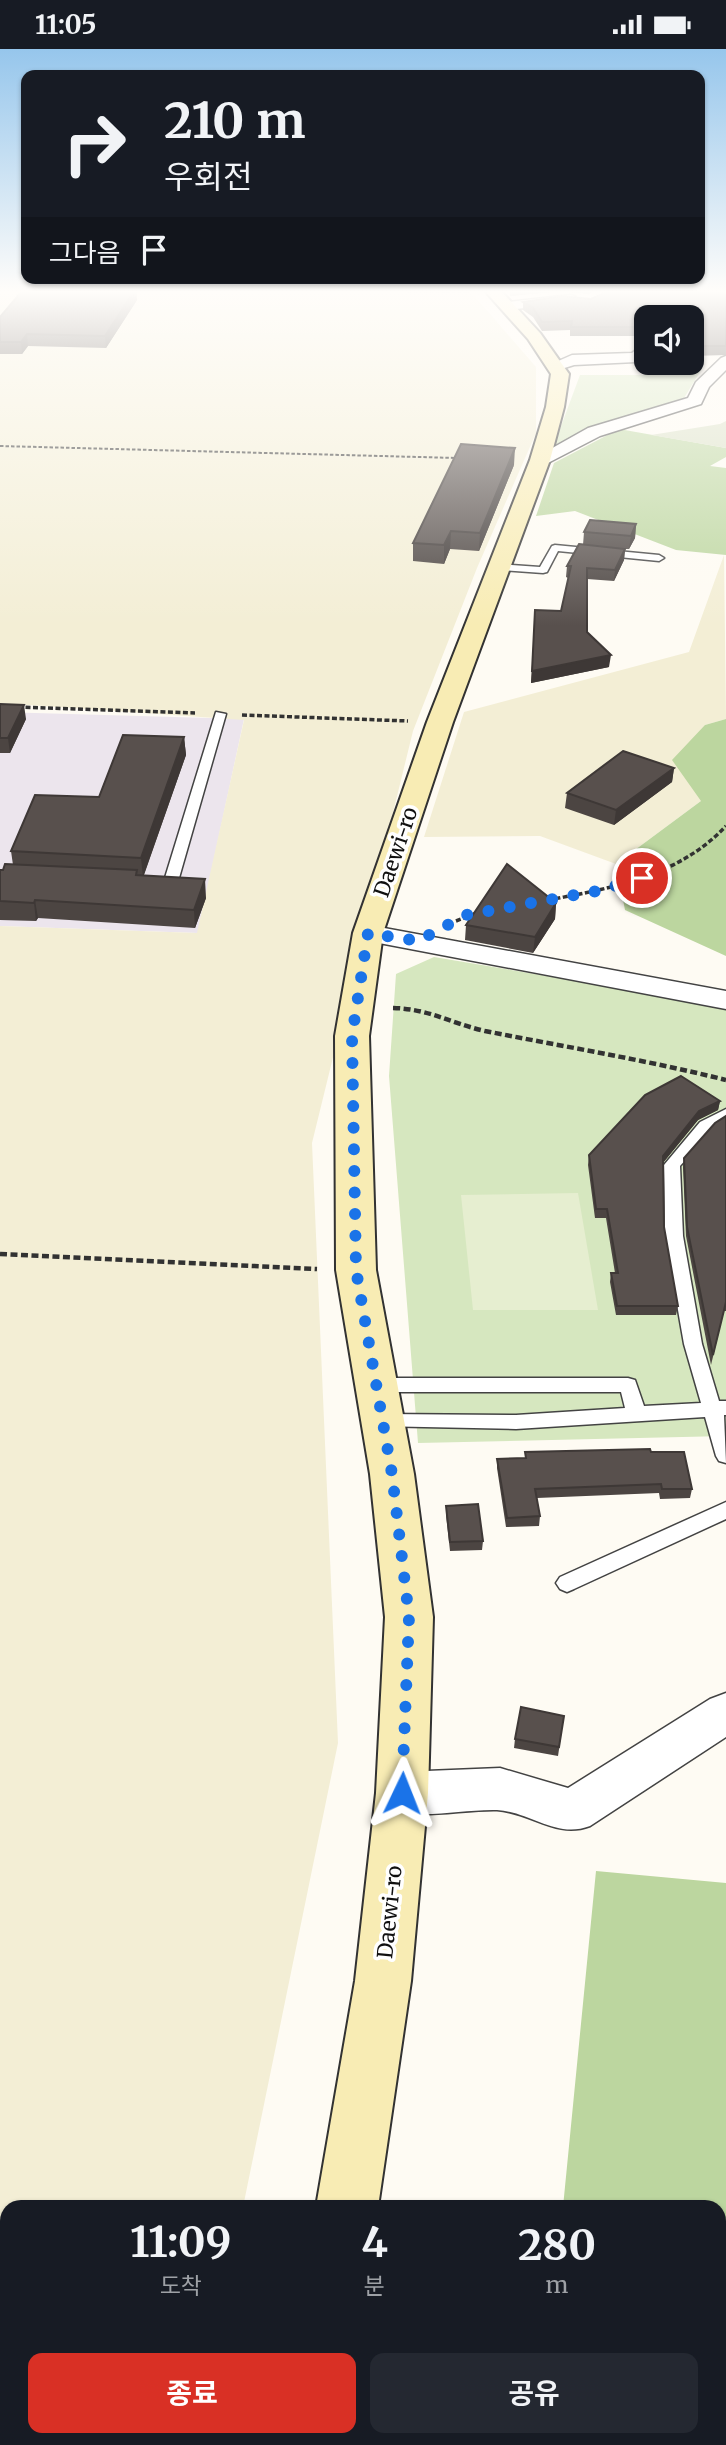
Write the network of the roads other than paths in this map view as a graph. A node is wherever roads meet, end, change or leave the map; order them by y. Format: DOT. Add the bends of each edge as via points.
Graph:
graph roads {
  1 [pos="556,403"];
  2 [pos="689,403"];
  3 [pos="540,460"];
  4 [pos="659,558"];
  5 [pos="499,567"];
  6 [pos="220,714"];
  7 [pos="144,884"];
  8 [pos="368,933"];
  9 [pos="726,999"];
  10 [pos="726,1114"];
  11 [pos="379,1403"];
  12 [pos="719,1408"];
  13 [pos="637,1415"];
  14 [pos="726,1456"];
  15 [pos="726,1510"];
  16 [pos="567,1584"];
  17 [pos="726,1713"];
  18 [pos="402,1793"];
  19 [pos="348,2200"];
  1 -- 3 [label="main road, Daewi-ro"];
  2 -- 3 [label="street" via="605,428"];
  3 -- 5 [label="main road, Daewi-ro"];
  4 -- 5 [label="lane" via="555,548 543,570"];
  5 -- 8 [label="main road, Daewi-ro"];
  6 -- 7 [label="lane" via="170,885"];
  8 -- 9 [label="street"];
  8 -- 11 [label="main road, Daewi-ro" via="352,1036 356,1270"];
  10 -- 12 [label="lane" via="706,1126 672,1165 674,1236 693,1344"];
  11 -- 13 [label="lane" via="516,1422"];
  11 -- 13 [label="lane" via="628,1385"];
  11 -- 18 [label="main road, Daewi-ro" via="409,1617"];
  12 -- 13 [label="lane"];
  12 -- 14 [label="lane"];
  15 -- 16 [label="lane"];
  17 -- 18 [label="street" via="573,1811 500,1789"];
  18 -- 19 [label="main road, Daewi-ro" via="383,1981"];
}
